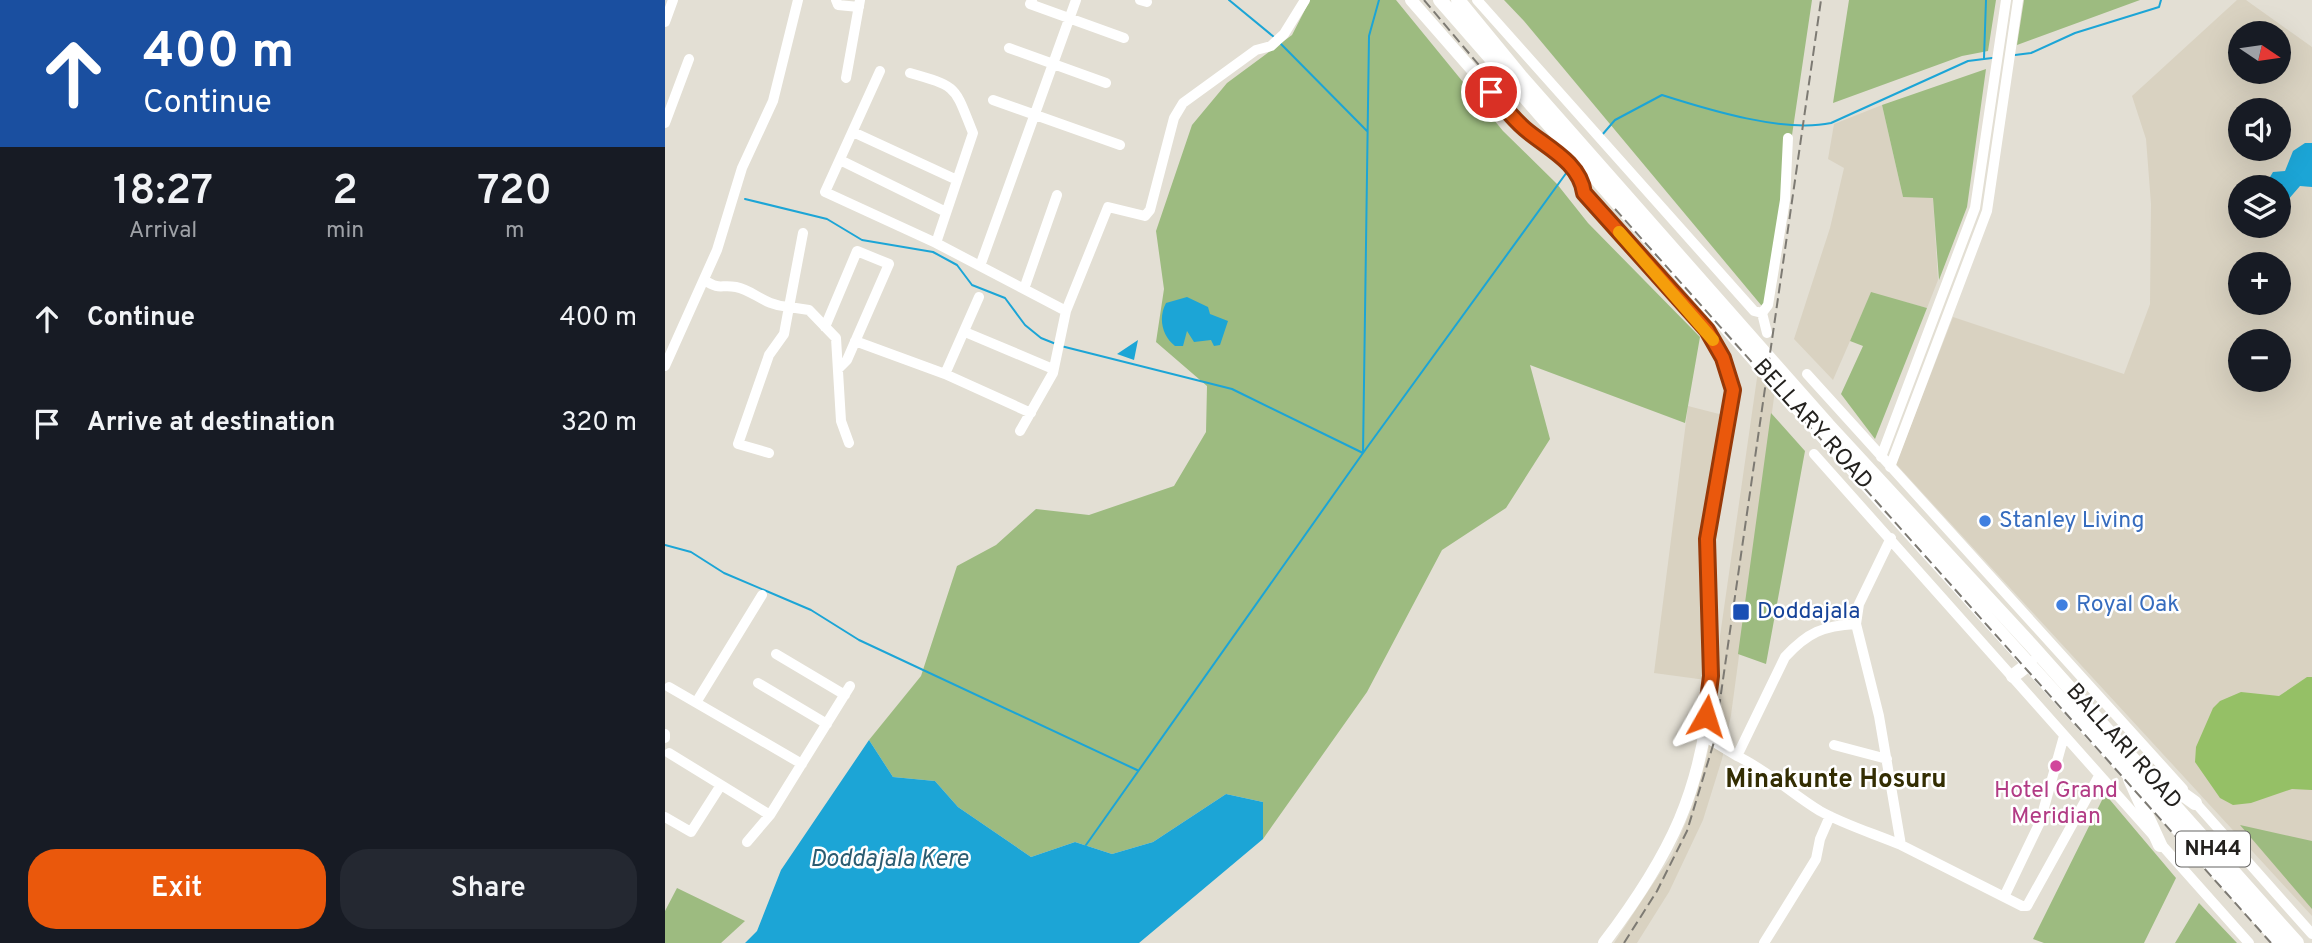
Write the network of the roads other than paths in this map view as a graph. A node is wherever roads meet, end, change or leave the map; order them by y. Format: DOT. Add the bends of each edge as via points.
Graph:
graph roads {
  1 [pos="673,0"];
  2 [pos="798,0"];
  3 [pos="836,0"];
  4 [pos="1032,0"];
  5 [pos="1076,0"];
  6 [pos="1305,0"];
  7 [pos="1411,0"];
  8 [pos="1440,0"];
  9 [pos="1458,0"];
  10 [pos="1477,0"];
  11 [pos="2006,0"];
  12 [pos="2018,0"];
  13 [pos="859,3"];
  14 [pos="1069,19"];
  15 [pos="665,22"];
  16 [pos="1124,38"];
  17 [pos="1009,48"];
  18 [pos="689,59"];
  19 [pos="1052,64"];
  20 [pos="880,71"];
  21 [pos="910,73"];
  22 [pos="846,78"];
  23 [pos="1517,82"];
  24 [pos="1106,83"];
  25 [pos="993,100"];
  26 [pos="668,105"];
  27 [pos="1034,116"];
  28 [pos="665,123"];
  29 [pos="853,132"];
  30 [pos="1788,138"];
  31 [pos="1120,145"];
  32 [pos="840,160"];
  33 [pos="957,180"];
  34 [pos="1057,195"];
  35 [pos="946,212"];
  36 [pos="803,233"];
  37 [pos="936,243"];
  38 [pos="980,266"];
  39 [pos="703,280"];
  40 [pos="1024,289"];
  41 [pos="978,297"];
  42 [pos="789,307"];
  43 [pos="1066,311"];
  44 [pos="1762,313"];
  45 [pos="825,327"];
  46 [pos="965,332"];
  47 [pos="1767,333"];
  48 [pos="855,341"];
  49 [pos="665,366"];
  50 [pos="838,369"];
  51 [pos="1053,369"];
  52 [pos="945,374"];
  53 [pos="1807,374"];
  54 [pos="1031,414"];
  55 [pos="1020,431"];
  56 [pos="849,443"];
  57 [pos="769,453"];
  58 [pos="1814,454"];
  59 [pos="1881,457"];
  60 [pos="1890,467"];
  61 [pos="1891,538"];
  62 [pos="762,595"];
  63 [pos="1856,624"];
  64 [pos="776,654"];
  65 [pos="2029,655"];
  66 [pos="2013,676"];
  67 [pos="758,683"];
  68 [pos="666,688"];
  69 [pos="697,701"];
  70 [pos="827,724"];
  71 [pos="1704,736"];
  72 [pos="2064,736"];
  73 [pos="1834,745"];
  74 [pos="669,753"];
  75 [pos="1737,756"];
  76 [pos="1887,759"];
  77 [pos="2126,760"];
  78 [pos="802,764"];
  79 [pos="2099,776"];
  80 [pos="721,785"];
  81 [pos="2195,803"];
  82 [pos="770,816"];
  83 [pos="1830,816"];
  84 [pos="665,817"];
  85 [pos="747,842"];
  86 [pos="1901,845"];
  87 [pos="2160,845"];
  88 [pos="2004,897"];
  89 [pos="2312,934"];
  90 [pos="1604,943"];
  91 [pos="1764,943"];
  92 [pos="2249,943"];
  93 [pos="2281,943"];
  94 [pos="2297,943"];
  1 -- 15 [label="street"];
  2 -- 39 [label="street" via="773,101 748,153"];
  3 -- 13 [label="street" via="838,5"];
  4 -- 14 [label="street" via="1030,4"];
  5 -- 14 [label="street"];
  6 -- 43 [label="street" via="1271,47 1256,50 1183,103 1174,118 1150,209 1145,216 1108,207"];
  7 -- 71 [label="main road" via="1523,128 1574,170 1584,193 1707,330 1723,358 1733,390 1707,539 1711,676"];
  8 -- 23 [label="highway, BELLARY ROAD / NH44"];
  9 -- 23 [label="highway, BELLARY ROAD / NH44"];
  10 -- 44 [label="street" via="1754,310"];
  11 -- 59 [label="street" via="1975,208"];
  12 -- 60 [label="street" via="1987,211"];
  13 -- 22 [label="street"];
  14 -- 16 [label="street"];
  14 -- 19 [label="street"];
  17 -- 19 [label="street"];
  18 -- 26 [label="street"];
  19 -- 24 [label="street"];
  19 -- 27 [label="street"];
  20 -- 29 [label="street"];
  21 -- 33 [label="street" via="949,84 973,132"];
  23 -- 65 [label="highway, BELLARY ROAD / NH44"];
  25 -- 27 [label="street"];
  26 -- 28 [label="street"];
  27 -- 31 [label="street"];
  27 -- 38 [label="street"];
  29 -- 32 [label="street"];
  29 -- 33 [label="street"];
  30 -- 44 [label="street" via="1785,200 1768,305"];
  32 -- 35 [label="street"];
  32 -- 37 [label="street" via="825,192"];
  33 -- 35 [label="street"];
  34 -- 40 [label="street"];
  35 -- 37 [label="street"];
  36 -- 42 [label="street"];
  37 -- 38 [label="street"];
  38 -- 40 [label="street"];
  39 -- 42 [label="street" via="718,289 736,287 771,306"];
  39 -- 49 [label="street"];
  40 -- 43 [label="street"];
  41 -- 46 [label="street"];
  42 -- 45 [label="street" via="809,310"];
  42 -- 57 [label="street" via="783,334 769,355 738,444"];
  43 -- 51 [label="street"];
  44 -- 47 [label="street"];
  45 -- 48 [label="street" via="857,251 888,264"];
  45 -- 50 [label="street" via="837,338"];
  46 -- 51 [label="street"];
  46 -- 52 [label="street"];
  48 -- 50 [label="street"];
  48 -- 52 [label="street"];
  50 -- 56 [label="street" via="841,421"];
  51 -- 54 [label="street"];
  52 -- 54 [label="street"];
  53 -- 59 [label="street"];
  54 -- 55 [label="street"];
  58 -- 61 [label="street"];
  59 -- 60 [label="street"];
  60 -- 81 [label="street"];
  61 -- 63 [label="street" via="1859,604"];
  61 -- 66 [label="street"];
  62 -- 69 [label="street"];
  63 -- 75 [label="street" via="1825,627 1785,657"];
  63 -- 76 [label="street"];
  64 -- 70 [label="street" via="847,691"];
  65 -- 66 [label="highway"];
  65 -- 77 [label="highway, BALLARI ROAD / NH44"];
  66 -- 72 [label="street"];
  67 -- 70 [label="street"];
  68 -- 69 [label="street"];
  69 -- 78 [label="street"];
  70 -- 78 [label="street"];
  71 -- 75 [label="street"];
  71 -- 90 [label="main road" via="1688,803 1638,898"];
  72 -- 79 [label="street"];
  72 -- 88 [label="street" via="2040,822"];
  73 -- 76 [label="street"];
  74 -- 80 [label="street"];
  75 -- 83 [label="street"];
  76 -- 86 [label="street"];
  77 -- 81 [label="highway"];
  77 -- 87 [label="highway"];
  77 -- 93 [label="highway, BALLARI ROAD / NH44"];
  77 -- 94 [label="highway, BALLARI ROAD / NH44"];
  78 -- 82 [label="street"];
  79 -- 87 [label="street"];
  79 -- 88 [label="street" via="2027,906"];
  80 -- 82 [label="street"];
  80 -- 84 [label="street" via="691,832"];
  81 -- 89 [label="street"];
  82 -- 85 [label="street"];
  83 -- 86 [label="street"];
  83 -- 91 [label="street" via="1816,859"];
  86 -- 88 [label="street"];
  87 -- 92 [label="street"];
}
